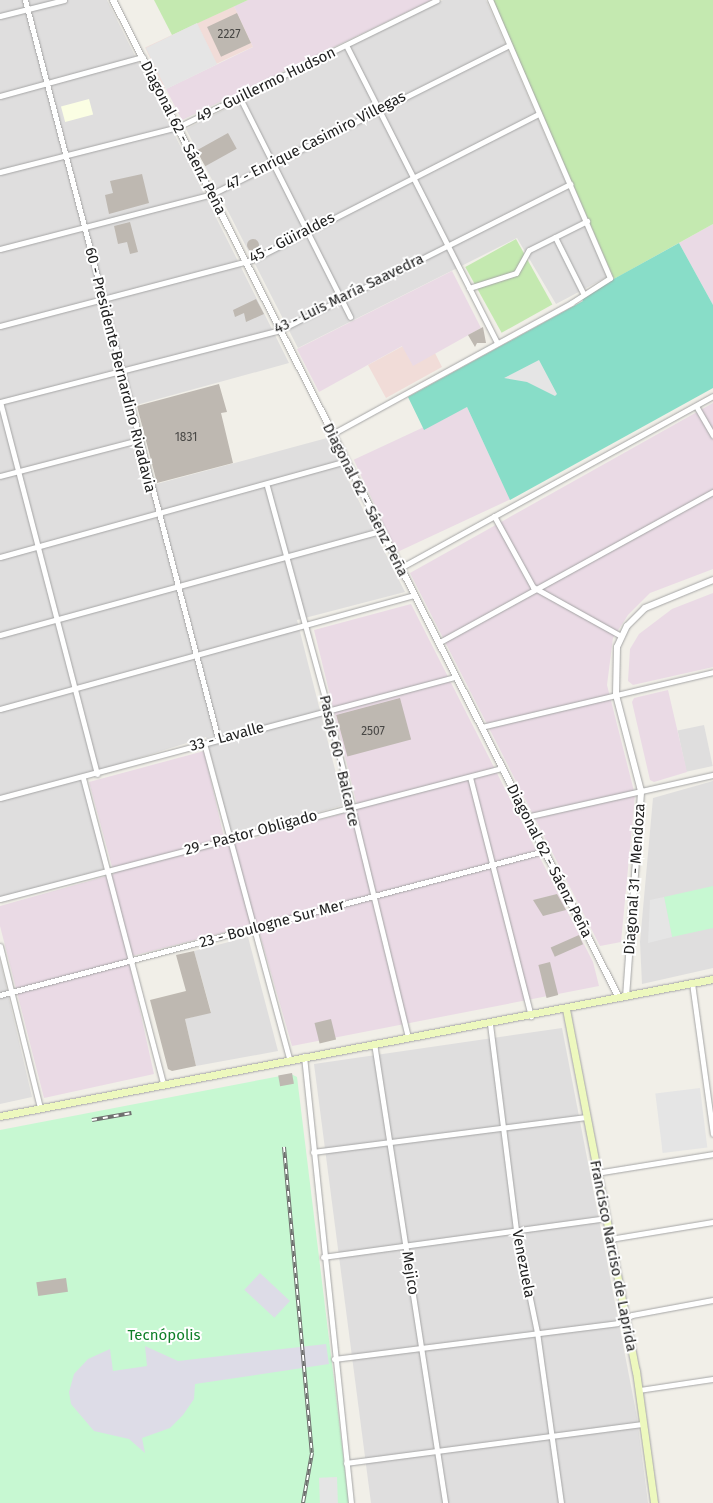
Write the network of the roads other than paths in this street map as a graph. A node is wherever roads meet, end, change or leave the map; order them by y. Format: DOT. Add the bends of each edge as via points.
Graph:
graph roads {
  1 [pos="25,0"];
  2 [pos="64,0"];
  3 [pos="113,0"];
  4 [pos="437,0"];
  5 [pos="490,0"];
  6 [pos="30,9"];
  7 [pos="0,16"];
  8 [pos="346,45"];
  9 [pos="509,45"];
  10 [pos="143,57"];
  11 [pos="47,84"];
  12 [pos="0,96"];
  13 [pos="240,98"];
  14 [pos="378,110"];
  15 [pos="539,114"];
  16 [pos="178,127"];
  17 [pos="65,156"];
  18 [pos="272,164"];
  19 [pos="0,172"];
  20 [pos="413,178"];
  21 [pos="570,184"];
  22 [pos="212,194"];
  23 [pos="587,221"];
  24 [pos="84,227"];
  25 [pos="307,230"];
  26 [pos="555,237"];
  27 [pos="447,246"];
  28 [pos="0,250"];
  29 [pos="246,263"];
  30 [pos="469,288"];
  31 [pos="583,292"];
  32 [pos="102,300"];
  33 [pos="341,300"];
  34 [pos="350,317"];
  35 [pos="0,326"];
  36 [pos="280,330"];
  37 [pos="497,343"];
  38 [pos="120,371"];
  39 [pos="713,396"];
  40 [pos="0,402"];
  41 [pos="696,406"];
  42 [pos="332,434"];
  43 [pos="713,436"];
  44 [pos="138,440"];
  45 [pos="345,461"];
  46 [pos="17,472"];
  47 [pos="0,476"];
  48 [pos="266,486"];
  49 [pos="713,492"];
  50 [pos="158,515"];
  51 [pos="494,516"];
  52 [pos="380,530"];
  53 [pos="36,547"];
  54 [pos="0,557"];
  55 [pos="286,557"];
  56 [pos="400,568"];
  57 [pos="713,580"];
  58 [pos="176,586"];
  59 [pos="535,588"];
  60 [pos="414,596"];
  61 [pos="55,620"];
  62 [pos="304,627"];
  63 [pos="0,635"];
  64 [pos="621,636"];
  65 [pos="438,643"];
  66 [pos="195,657"];
  67 [pos="713,672"];
  68 [pos="455,676"];
  69 [pos="73,689"];
  70 [pos="616,695"];
  71 [pos="0,709"];
  72 [pos="327,710"];
  73 [pos="481,727"];
  74 [pos="218,739"];
  75 [pos="204,743"];
  76 [pos="502,768"];
  77 [pos="97,774"];
  78 [pos="713,775"];
  79 [pos="470,777"];
  80 [pos="83,778"];
  81 [pos="641,791"];
  82 [pos="0,798"];
  83 [pos="349,808"];
  84 [pos="526,817"];
  85 [pos="228,839"];
  86 [pos="544,851"];
  87 [pos="493,865"];
  88 [pos="109,870"];
  89 [pos="372,898"];
  90 [pos="0,899"];
  91 [pos="251,930"];
  92 [pos="0,946"];
  93 [pos="132,961"];
  94 [pos="713,979"];
  95 [pos="692,983"];
  96 [pos="11,992"];
  97 [pos="0,995"];
  98 [pos="623,998"];
  99 [pos="566,1010"];
  100 [pos="531,1017"];
  101 [pos="490,1024"];
  102 [pos="408,1037"];
  103 [pos="374,1043"];
  104 [pos="304,1055"];
  105 [pos="289,1058"];
  106 [pos="163,1083"];
  107 [pos="710,1094"];
  108 [pos="40,1108"];
  109 [pos="0,1116"];
  110 [pos="586,1117"];
  111 [pos="504,1128"];
  112 [pos="713,1134"];
  113 [pos="390,1142"];
  114 [pos="313,1152"];
  115 [pos="713,1154"];
  116 [pos="596,1173"];
  117 [pos="606,1218"];
  118 [pos="713,1222"];
  119 [pos="516,1230"];
  120 [pos="610,1239"];
  121 [pos="406,1245"];
  122 [pos="324,1257"];
  123 [pos="713,1300"];
  124 [pos="624,1319"];
  125 [pos="537,1332"];
  126 [pos="422,1347"];
  127 [pos="334,1359"];
  128 [pos="713,1379"];
  129 [pos="639,1390"];
  130 [pos="643,1424"];
  131 [pos="551,1436"];
  132 [pos="436,1451"];
  133 [pos="346,1463"];
  134 [pos="352,1503"];
  135 [pos="444,1503"];
  136 [pos="561,1503"];
  137 [pos="654,1503"];
  1 -- 6 [label="street, 60 - Presidente Bernardino Rivadavia"];
  2 -- 6 [label="street"];
  3 -- 10 [label="street, Diagonal 62 - Sáenz Peña"];
  4 -- 8 [label="street, 49 - Guillermo Hudson"];
  5 -- 9 [label="street"];
  6 -- 7 [label="street"];
  6 -- 11 [label="street, 60 - Presidente Bernardino Rivadavia"];
  8 -- 13 [label="street, 49 - Guillermo Hudson"];
  8 -- 14 [label="street"];
  9 -- 14 [label="street, 47 - Enrique Casimiro Villegas"];
  9 -- 15 [label="street"];
  10 -- 11 [label="street"];
  10 -- 16 [label="street, Diagonal 62 - Sáenz Peña"];
  11 -- 12 [label="street"];
  11 -- 17 [label="street, 60 - Presidente Bernardino Rivadavia"];
  13 -- 16 [label="street, 49 - Guillermo Hudson"];
  13 -- 18 [label="street"];
  14 -- 18 [label="street, 47 - Enrique Casimiro Villegas"];
  14 -- 20 [label="street"];
  15 -- 20 [label="street, 45 - Güiraldes"];
  15 -- 21 [label="street"];
  16 -- 17 [label="street, 49 - Guillermo Hudson"];
  16 -- 22 [label="street, Diagonal 62 - Sáenz Peña"];
  17 -- 19 [label="street, 49 - Guillermo Hudson"];
  17 -- 24 [label="street, 60 - Presidente Bernardino Rivadavia"];
  18 -- 22 [label="street, 47 - Enrique Casimiro Villegas"];
  18 -- 25 [label="street"];
  20 -- 25 [label="street, 45 - Güiraldes"];
  20 -- 27 [label="street"];
  21 -- 23 [label="street"];
  21 -- 27 [label="street, 43 - Luis María Saavedra"];
  22 -- 24 [label="street, 47 - Enrique Casimiro Villegas"];
  22 -- 29 [label="street, Diagonal 62 - Sáenz Peña"];
  23 -- 26 [label="street"];
  23 -- 31 [label="street" via="610,278"];
  24 -- 28 [label="street, 47 - Enrique Casimiro Villegas"];
  24 -- 32 [label="street, 60 - Presidente Bernardino Rivadavia"];
  25 -- 29 [label="street, 45 - Güiraldes"];
  25 -- 33 [label="street"];
  26 -- 30 [label="street" via="529,250 516,273"];
  26 -- 31 [label="street"];
  27 -- 30 [label="street"];
  27 -- 33 [label="street, 43 - Luis María Saavedra"];
  29 -- 32 [label="street, 45 - Güiraldes"];
  29 -- 36 [label="street, Diagonal 62 - Sáenz Peña"];
  30 -- 37 [label="street"];
  31 -- 37 [label="street" via="571,304"];
  32 -- 35 [label="street, 45 - Güiraldes"];
  32 -- 38 [label="street, 60 - Presidente Bernardino Rivadavia"];
  33 -- 34 [label="street"];
  33 -- 36 [label="street, 43 - Luis María Saavedra"];
  36 -- 38 [label="street, 43 - Luis María Saavedra"];
  36 -- 42 [label="street, Diagonal 62 - Sáenz Peña"];
  37 -- 42 [label="street"];
  38 -- 40 [label="street, 43 - Luis María Saavedra"];
  38 -- 44 [label="street, 60 - Presidente Bernardino Rivadavia"];
  39 -- 41 [label="street"];
  40 -- 46 [label="street"];
  41 -- 43 [label="street"];
  41 -- 51 [label="street"];
  42 -- 45 [label="street, Diagonal 62 - Sáenz Peña"];
  44 -- 46 [label="street"];
  44 -- 50 [label="street, 60 - Presidente Bernardino Rivadavia"];
  45 -- 48 [label="street"];
  45 -- 52 [label="street, Diagonal 62 - Sáenz Peña"];
  46 -- 47 [label="street"];
  46 -- 53 [label="street"];
  48 -- 50 [label="street"];
  48 -- 55 [label="street, Pasaje 60 - Balcarce"];
  49 -- 59 [label="street"];
  50 -- 53 [label="street"];
  50 -- 58 [label="street, 60 - Presidente Bernardino Rivadavia"];
  51 -- 56 [label="street"];
  51 -- 59 [label="street"];
  52 -- 55 [label="street"];
  52 -- 56 [label="street, Diagonal 62 - Sáenz Peña"];
  53 -- 54 [label="street"];
  53 -- 61 [label="street"];
  55 -- 58 [label="street"];
  55 -- 62 [label="street, Pasaje 60 - Balcarce"];
  56 -- 60 [label="street, Diagonal 62 - Sáenz Peña"];
  57 -- 64 [label="street, Diagonal 31 - Mendoza" via="654,602 636,615"];
  58 -- 61 [label="street"];
  58 -- 66 [label="street, 60 - Presidente Bernardino Rivadavia"];
  59 -- 64 [label="street"];
  59 -- 65 [label="street"];
  60 -- 62 [label="street"];
  60 -- 65 [label="street, Diagonal 62 - Sáenz Peña"];
  61 -- 63 [label="street"];
  61 -- 69 [label="street"];
  62 -- 66 [label="street"];
  62 -- 72 [label="street, Pasaje 60 - Balcarce"];
  64 -- 70 [label="street, Diagonal 31 - Mendoza" via="614,662"];
  65 -- 68 [label="street, Diagonal 62 - Sáenz Peña"];
  66 -- 69 [label="street"];
  66 -- 74 [label="street, 60 - Presidente Bernardino Rivadavia"];
  67 -- 70 [label="street"];
  68 -- 72 [label="street, 33 - Lavalle"];
  68 -- 73 [label="street, Diagonal 62 - Sáenz Peña"];
  69 -- 71 [label="street"];
  69 -- 77 [label="street"];
  70 -- 73 [label="street"];
  70 -- 81 [label="street, Diagonal 31 - Mendoza"];
  72 -- 74 [label="street, 33 - Lavalle"];
  72 -- 83 [label="street, Pasaje 60 - Balcarce"];
  73 -- 76 [label="street, Diagonal 62 - Sáenz Peña"];
  74 -- 75 [label="street, 33 - Lavalle"];
  75 -- 77 [label="street, 33 - Lavalle"];
  75 -- 85 [label="street"];
  76 -- 79 [label="street, 29 - Pastor Obligado"];
  76 -- 84 [label="street, Diagonal 62 - Sáenz Peña"];
  77 -- 80 [label="street, 33 - Lavalle"];
  78 -- 81 [label="street"];
  79 -- 83 [label="street, 29 - Pastor Obligado"];
  79 -- 87 [label="street"];
  80 -- 82 [label="street, 33 - Lavalle"];
  80 -- 88 [label="street"];
  81 -- 84 [label="street"];
  81 -- 98 [label="street, Diagonal 31 - Mendoza"];
  83 -- 85 [label="street, 29 - Pastor Obligado"];
  83 -- 89 [label="street, Pasaje 60 - Balcarce"];
  84 -- 86 [label="street, Diagonal 62 - Sáenz Peña"];
  85 -- 88 [label="street, 29 - Pastor Obligado"];
  85 -- 91 [label="street"];
  86 -- 87 [label="street, 23 - Boulogne Sur Mer"];
  86 -- 98 [label="street, Diagonal 62 - Sáenz Peña"];
  87 -- 89 [label="street, 23 - Boulogne Sur Mer"];
  87 -- 100 [label="street"];
  88 -- 90 [label="street, 29 - Pastor Obligado"];
  88 -- 93 [label="street"];
  89 -- 91 [label="street, 23 - Boulogne Sur Mer"];
  89 -- 102 [label="street, Pasaje 60 - Balcarce"];
  91 -- 93 [label="street, 23 - Boulogne Sur Mer"];
  91 -- 105 [label="street"];
  92 -- 96 [label="street"];
  93 -- 96 [label="street, 23 - Boulogne Sur Mer"];
  93 -- 106 [label="street"];
  94 -- 95 [label="main road"];
  95 -- 98 [label="main road"];
  95 -- 107 [label="street"];
  96 -- 97 [label="street, 23 - Boulogne Sur Mer"];
  96 -- 108 [label="street"];
  98 -- 99 [label="main road"];
  99 -- 100 [label="main road"];
  99 -- 110 [label="main road, Francisco Narciso de Laprida"];
  100 -- 101 [label="main road"];
  101 -- 102 [label="main road"];
  101 -- 111 [label="street, Venezuela"];
  102 -- 103 [label="main road"];
  103 -- 104 [label="main road"];
  103 -- 113 [label="street, Mejico"];
  104 -- 105 [label="main road"];
  104 -- 114 [label="street"];
  105 -- 106 [label="main road"];
  106 -- 108 [label="main road"];
  107 -- 112 [label="street"];
  108 -- 109 [label="main road"];
  110 -- 111 [label="street"];
  110 -- 116 [label="main road, Francisco Narciso de Laprida"];
  111 -- 113 [label="street"];
  111 -- 119 [label="street, Venezuela"];
  113 -- 114 [label="street"];
  113 -- 121 [label="street, Mejico"];
  114 -- 122 [label="street"];
  115 -- 116 [label="street"];
  116 -- 117 [label="main road, Francisco Narciso de Laprida"];
  117 -- 119 [label="street"];
  117 -- 120 [label="main road, Francisco Narciso de Laprida"];
  118 -- 120 [label="street"];
  119 -- 121 [label="street"];
  119 -- 125 [label="street, Venezuela"];
  120 -- 124 [label="main road, Francisco Narciso de Laprida"];
  121 -- 122 [label="street"];
  121 -- 126 [label="street, Mejico"];
  122 -- 127 [label="street"];
  123 -- 124 [label="street"];
  124 -- 125 [label="street"];
  124 -- 129 [label="main road, Francisco Narciso de Laprida"];
  125 -- 126 [label="street"];
  125 -- 131 [label="street, Venezuela"];
  126 -- 127 [label="street"];
  126 -- 132 [label="street, Mejico"];
  127 -- 133 [label="street"];
  128 -- 129 [label="street"];
  129 -- 130 [label="main road, Francisco Narciso de Laprida"];
  130 -- 131 [label="street"];
  130 -- 137 [label="main road, Francisco Narciso de Laprida"];
  131 -- 132 [label="street"];
  131 -- 136 [label="street, Venezuela"];
  132 -- 133 [label="street"];
  132 -- 135 [label="street, Mejico"];
  133 -- 134 [label="street"];
}
